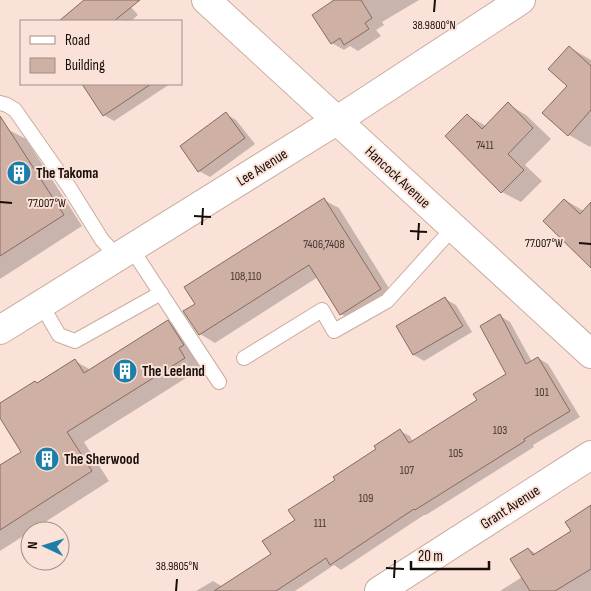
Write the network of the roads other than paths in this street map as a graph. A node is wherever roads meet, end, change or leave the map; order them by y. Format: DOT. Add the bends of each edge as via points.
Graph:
graph roads {
  1 [pos="206,0"];
  2 [pos="521,0"];
  3 [pos="0,103"];
  4 [pos="336,121"];
  5 [pos="453,228"];
  6 [pos="124,252"];
  7 [pos="161,293"];
  8 [pos="41,304"];
  9 [pos="0,330"];
  10 [pos="591,354"];
  11 [pos="244,358"];
  12 [pos="219,382"];
  13 [pos="591,455"];
  14 [pos="379,591"];
  1 -- 4 [label="street, Hancock Avenue"];
  2 -- 4 [label="street, Lee Avenue"];
  3 -- 6 [label="lane" via="15,110 102,240"];
  4 -- 5 [label="street, Hancock Avenue"];
  4 -- 6 [label="street, Lee Avenue"];
  5 -- 10 [label="street, Hancock Avenue"];
  5 -- 11 [label="lane" via="388,301 334,331 322,310"];
  6 -- 7 [label="lane"];
  6 -- 8 [label="street, Lee Avenue"];
  7 -- 8 [label="lane" via="74,341 59,335"];
  7 -- 12 [label="lane"];
  8 -- 9 [label="street, Lee Avenue"];
  13 -- 14 [label="street, Grant Avenue"];
}
